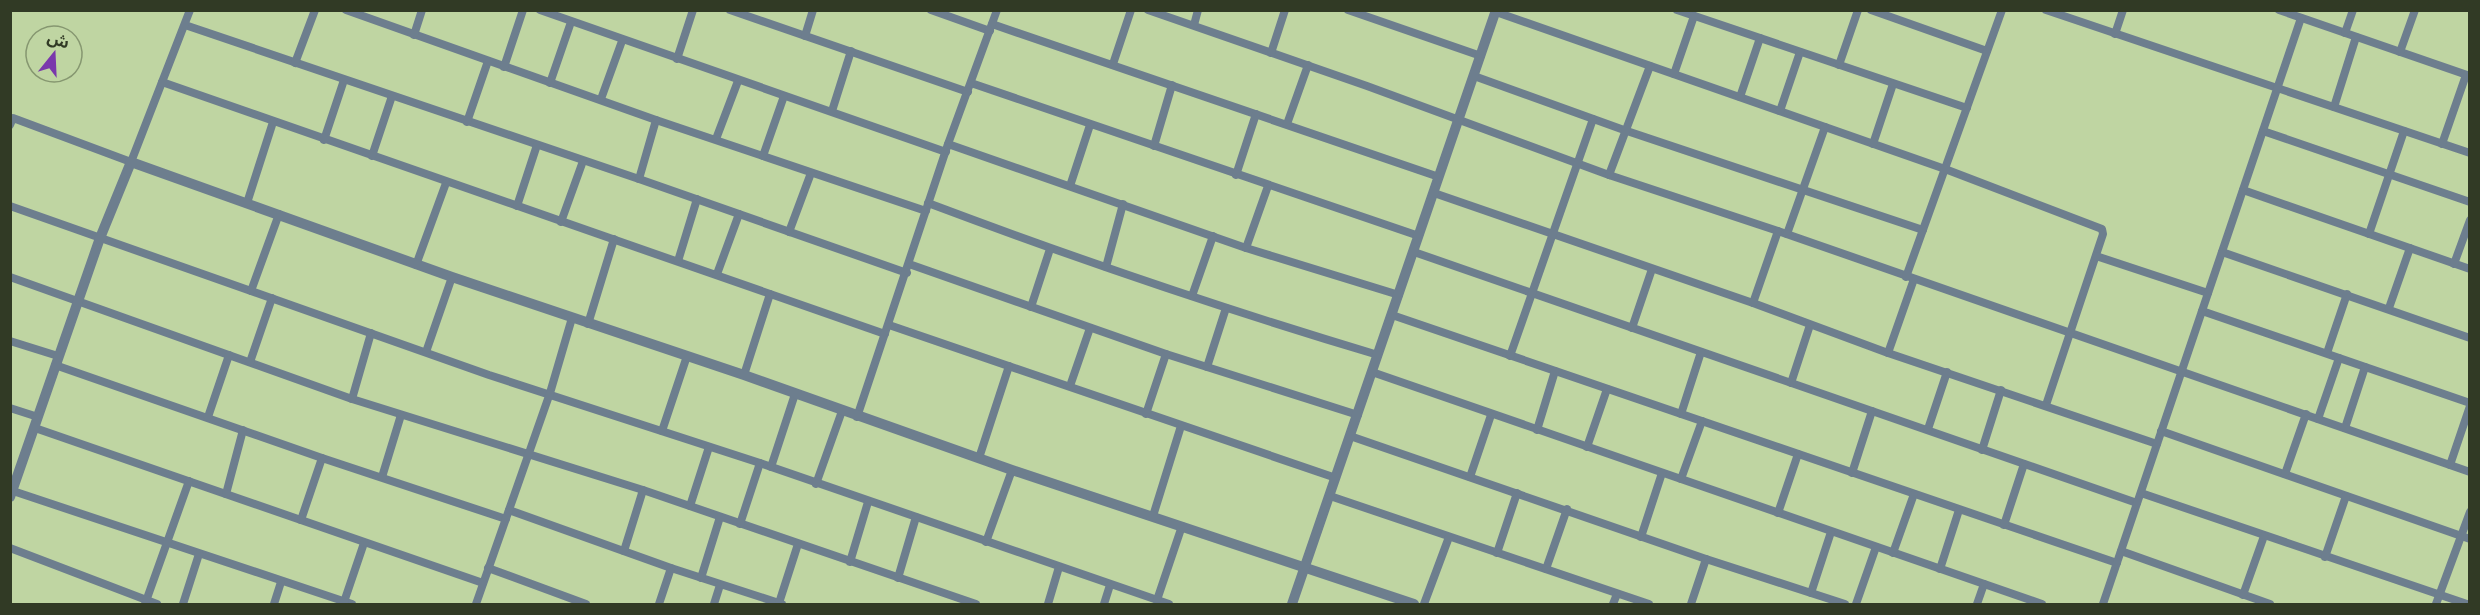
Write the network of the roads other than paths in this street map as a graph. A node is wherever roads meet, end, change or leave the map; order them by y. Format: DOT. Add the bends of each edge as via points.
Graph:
graph roads {
  1 [pos="190,10"];
  2 [pos="315,10"];
  3 [pos="346,10"];
  4 [pos="422,10"];
  5 [pos="523,10"];
  6 [pos="540,10"];
  7 [pos="693,10"];
  8 [pos="730,10"];
  9 [pos="813,10"];
  10 [pos="931,10"];
  11 [pos="997,10"];
  12 [pos="1131,10"];
  13 [pos="1148,10"];
  14 [pos="1198,10"];
  15 [pos="1285,10"];
  16 [pos="1348,10"];
  17 [pos="1677,10"];
  18 [pos="1858,10"];
  19 [pos="1871,10"];
  20 [pos="2002,10"];
  21 [pos="2046,10"];
  22 [pos="2123,10"];
  23 [pos="2279,10"];
  24 [pos="2353,10"];
  25 [pos="2415,10"];
  26 [pos="1496,11"];
  27 [pos="366,14"];
  28 [pos="757,15"];
  29 [pos="1694,16"];
  30 [pos="2301,18"];
  31 [pos="571,22"];
  32 [pos="184,25"];
  33 [pos="1194,25"];
  34 [pos="991,28"];
  35 [pos="2345,33"];
  36 [pos="2115,34"];
  37 [pos="414,35"];
  38 [pos="805,36"];
  39 [pos="2356,37"];
  40 [pos="1760,38"];
  41 [pos="622,41"];
  42 [pos="850,51"];
  43 [pos="1987,51"];
  44 [pos="1800,52"];
  45 [pos="2400,52"];
  46 [pos="1271,53"];
  47 [pos="1481,56"];
  48 [pos="677,59"];
  49 [pos="488,61"];
  50 [pos="295,63"];
  51 [pos="1113,64"];
  52 [pos="1839,65"];
  53 [pos="1308,66"];
  54 [pos="1650,66"];
  55 [pos="504,67"];
  56 [pos="1674,74"];
  57 [pos="1474,76"];
  58 [pos="2468,76"];
  59 [pos="344,80"];
  60 [pos="738,81"];
  61 [pos="162,82"];
  62 [pos="550,83"];
  63 [pos="1893,84"];
  64 [pos="1172,85"];
  65 [pos="970,88"];
  66 [pos="2278,88"];
  67 [pos="392,96"];
  68 [pos="784,96"];
  69 [pos="1740,97"];
  70 [pos="601,99"];
  71 [pos="2334,107"];
  72 [pos="1966,108"];
  73 [pos="832,111"];
  74 [pos="1780,111"];
  75 [pos="1256,114"];
  76 [pos="1593,118"];
  77 [pos="656,120"];
  78 [pos="1459,120"];
  79 [pos="273,122"];
  80 [pos="467,122"];
  81 [pos="1287,124"];
  82 [pos="10,125"];
  83 [pos="1090,125"];
  84 [pos="1825,127"];
  85 [pos="1624,130"];
  86 [pos="2263,130"];
  87 [pos="2404,131"];
  88 [pos="716,139"];
  89 [pos="324,140"];
  90 [pos="1873,144"];
  91 [pos="2442,144"];
  92 [pos="537,145"];
  93 [pos="1154,146"];
  94 [pos="947,148"];
  95 [pos="2469,153"];
  96 [pos="372,156"];
  97 [pos="763,156"];
  98 [pos="583,161"];
  99 [pos="131,162"];
  100 [pos="1577,163"];
  101 [pos="1945,169"];
  102 [pos="812,173"];
  103 [pos="2389,174"];
  104 [pos="1236,175"];
  105 [pos="1609,175"];
  106 [pos="1439,177"];
  107 [pos="639,179"];
  108 [pos="446,183"];
  109 [pos="1070,186"];
  110 [pos="1268,186"];
  111 [pos="1801,189"];
  112 [pos="2243,190"];
  113 [pos="1434,193"];
  114 [pos="697,199"];
  115 [pos="247,202"];
  116 [pos="2469,202"];
  117 [pos="1123,204"];
  118 [pos="10,206"];
  119 [pos="518,206"];
  120 [pos="927,207"];
  121 [pos="279,214"];
  122 [pos="739,214"];
  123 [pos="2469,220"];
  124 [pos="561,222"];
  125 [pos="1923,230"];
  126 [pos="789,232"];
  127 [pos="1783,232"];
  128 [pos="2369,234"];
  129 [pos="1551,235"];
  130 [pos="1213,236"];
  131 [pos="1419,236"];
  132 [pos="100,238"];
  133 [pos="614,240"];
  134 [pos="1246,248"];
  135 [pos="2410,248"];
  136 [pos="1050,249"];
  137 [pos="1414,252"];
  138 [pos="2222,252"];
  139 [pos="2096,256"];
  140 [pos="678,261"];
  141 [pos="2454,264"];
  142 [pos="416,265"];
  143 [pos="1107,267"];
  144 [pos="908,268"];
  145 [pos="1652,268"];
  146 [pos="2469,269"];
  147 [pos="717,274"];
  148 [pos="10,277"];
  149 [pos="452,278"];
  150 [pos="1910,278"];
  151 [pos="251,291"];
  152 [pos="2208,293"];
  153 [pos="770,294"];
  154 [pos="1531,294"];
  155 [pos="2347,294"];
  156 [pos="1192,296"];
  157 [pos="1399,296"];
  158 [pos="272,298"];
  159 [pos="77,302"];
  160 [pos="1753,303"];
  161 [pos="1031,307"];
  162 [pos="1226,308"];
  163 [pos="2389,308"];
  164 [pos="2202,311"];
  165 [pos="1392,315"];
  166 [pos="572,318"];
  167 [pos="588,324"];
  168 [pos="1810,325"];
  169 [pos="1090,328"];
  170 [pos="1632,328"];
  171 [pos="887,329"];
  172 [pos="2069,332"];
  173 [pos="371,333"];
  174 [pos="2469,338"];
  175 [pos="10,341"];
  176 [pos="426,352"];
  177 [pos="1701,352"];
  178 [pos="1888,353"];
  179 [pos="2326,353"];
  180 [pos="1166,354"];
  181 [pos="229,355"];
  182 [pos="1378,355"];
  183 [pos="687,356"];
  184 [pos="1509,356"];
  185 [pos="2339,358"];
  186 [pos="57,360"];
  187 [pos="250,362"];
  188 [pos="1009,366"];
  189 [pos="1207,367"];
  190 [pos="2365,367"];
  191 [pos="2182,370"];
  192 [pos="1555,371"];
  193 [pos="1372,372"];
  194 [pos="1947,372"];
  195 [pos="744,375"];
  196 [pos="1791,383"];
  197 [pos="1070,386"];
  198 [pos="1607,389"];
  199 [pos="2001,390"];
  200 [pos="550,393"];
  201 [pos="795,394"];
  202 [pos="352,399"];
  203 [pos="2469,404"];
  204 [pos="2046,405"];
  205 [pos="10,408"];
  206 [pos="842,411"];
  207 [pos="1872,411"];
  208 [pos="1146,414"];
  209 [pos="1681,414"];
  210 [pos="2306,414"];
  211 [pos="401,415"];
  212 [pos="1358,415"];
  213 [pos="1491,415"];
  214 [pos="208,417"];
  215 [pos="857,417"];
  216 [pos="2318,419"];
  217 [pos="1702,421"];
  218 [pos="37,423"];
  219 [pos="1181,426"];
  220 [pos="2345,428"];
  221 [pos="1928,429"];
  222 [pos="243,430"];
  223 [pos="1537,430"];
  224 [pos="662,431"];
  225 [pos="2162,431"];
  226 [pos="1350,436"];
  227 [pos="2157,444"];
  228 [pos="709,447"];
  229 [pos="1587,447"];
  230 [pos="1982,450"];
  231 [pos="529,454"];
  232 [pos="1798,454"];
  233 [pos="322,458"];
  234 [pos="979,458"];
  235 [pos="760,463"];
  236 [pos="2024,464"];
  237 [pos="2450,465"];
  238 [pos="771,467"];
  239 [pos="1012,470"];
  240 [pos="2469,472"];
  241 [pos="1662,473"];
  242 [pos="1852,473"];
  243 [pos="14,474"];
  244 [pos="2285,474"];
  245 [pos="382,477"];
  246 [pos="1470,477"];
  247 [pos="1336,478"];
  248 [pos="1681,479"];
  249 [pos="189,481"];
  250 [pos="816,484"];
  251 [pos="643,490"];
  252 [pos="1517,493"];
  253 [pos="2140,493"];
  254 [pos="12,494"];
  255 [pos="226,494"];
  256 [pos="1914,494"];
  257 [pos="1330,496"];
  258 [pos="2346,496"];
  259 [pos="868,501"];
  260 [pos="2137,504"];
  261 [pos="690,506"];
  262 [pos="1567,509"];
  263 [pos="509,510"];
  264 [pos="1959,510"];
  265 [pos="2469,512"];
  266 [pos="1778,513"];
  267 [pos="1153,516"];
  268 [pos="720,517"];
  269 [pos="916,517"];
  270 [pos="506,519"];
  271 [pos="301,520"];
  272 [pos="740,524"];
  273 [pos="2004,525"];
  274 [pos="1182,526"];
  275 [pos="1831,532"];
  276 [pos="2264,536"];
  277 [pos="1449,537"];
  278 [pos="1641,537"];
  279 [pos="2465,537"];
  280 [pos="986,542"];
  281 [pos="167,543"];
  282 [pos="364,543"];
  283 [pos="798,544"];
  284 [pos="1876,547"];
  285 [pos="10,548"];
  286 [pos="624,551"];
  287 [pos="2121,551"];
  288 [pos="1893,553"];
  289 [pos="199,554"];
  290 [pos="1497,554"];
  291 [pos="2325,557"];
  292 [pos="1706,559"];
  293 [pos="850,562"];
  294 [pos="2117,563"];
  295 [pos="1059,567"];
  296 [pos="1305,567"];
  297 [pos="488,568"];
  298 [pos="671,568"];
  299 [pos="1546,569"];
  300 [pos="1940,569"];
  301 [pos="702,578"];
  302 [pos="898,578"];
  303 [pos="281,582"];
  304 [pos="483,583"];
  305 [pos="1984,584"];
  306 [pos="720,585"];
  307 [pos="1110,585"];
  308 [pos="1811,593"];
  309 [pos="1617,594"];
  310 [pos="2243,595"];
  311 [pos="2439,595"];
  312 [pos="1157,600"];
  313 [pos="146,603"];
  314 [pos="348,603"];
  315 [pos="157,604"];
  316 [pos="183,604"];
  317 [pos="273,604"];
  318 [pos="476,604"];
  319 [pos="586,604"];
  320 [pos="659,604"];
  321 [pos="714,604"];
  322 [pos="780,604"];
  323 [pos="970,604"];
  324 [pos="1048,604"];
  325 [pos="1104,604"];
  326 [pos="1169,604"];
  327 [pos="1292,604"];
  328 [pos="1414,604"];
  329 [pos="1424,604"];
  330 [pos="1613,604"];
  331 [pos="1649,604"];
  332 [pos="1691,604"];
  333 [pos="1845,604"];
  334 [pos="1856,604"];
  335 [pos="1977,604"];
  336 [pos="2042,604"];
  337 [pos="2103,604"];
  338 [pos="2270,604"];
  339 [pos="2436,604"];
  340 [pos="2467,604"];
  1 -- 32 [label="street"];
  2 -- 50 [label="street"];
  3 -- 27 [label="street"];
  4 -- 37 [label="street"];
  5 -- 55 [label="street"];
  6 -- 31 [label="street"];
  7 -- 48 [label="street"];
  8 -- 28 [label="street"];
  9 -- 38 [label="street"];
  10 -- 34 [label="street"];
  11 -- 34 [label="street"];
  12 -- 51 [label="street"];
  13 -- 33 [label="street"];
  14 -- 33 [label="street"];
  15 -- 46 [label="street"];
  16 -- 47 [label="street"];
  17 -- 29 [label="street"];
  18 -- 52 [label="street"];
  19 -- 43 [label="street"];
  20 -- 43 [label="street"];
  21 -- 36 [label="street"];
  22 -- 36 [label="street"];
  23 -- 30 [label="street"];
  24 -- 35 [label="street"];
  25 -- 45 [label="street"];
  26 -- 47 [label="street"];
  26 -- 54 [label="street"];
  27 -- 37 [label="street"];
  28 -- 38 [label="street"];
  29 -- 40 [label="street"];
  29 -- 56 [label="street"];
  30 -- 35 [label="street"];
  30 -- 66 [label="street"];
  31 -- 41 [label="street"];
  31 -- 62 [label="street"];
  32 -- 50 [label="street"];
  32 -- 61 [label="street"];
  33 -- 46 [label="street"];
  34 -- 51 [label="street"];
  34 -- 65 [label="street"];
  35 -- 39 [label="street"];
  36 -- 66 [label="street"];
  37 -- 49 [label="street"];
  38 -- 42 [label="street"];
  39 -- 45 [label="street"];
  39 -- 71 [label="street"];
  40 -- 44 [label="street"];
  40 -- 69 [label="street"];
  41 -- 48 [label="street"];
  41 -- 70 [label="street"];
  42 -- 65 [label="street"];
  42 -- 73 [label="street"];
  43 -- 72 [label="street"];
  44 -- 52 [label="street"];
  44 -- 74 [label="street"];
  45 -- 58 [label="street"];
  46 -- 53 [label="street"];
  47 -- 57 [label="street"];
  48 -- 60 [label="street"];
  49 -- 55 [label="street"];
  49 -- 80 [label="street"];
  50 -- 59 [label="street"];
  51 -- 64 [label="street"];
  52 -- 63 [label="street"];
  53 -- 78 [label="street"];
  53 -- 81 [label="street"];
  54 -- 56 [label="street"];
  54 -- 85 [label="street"];
  55 -- 62 [label="street"];
  56 -- 69 [label="street"];
  57 -- 76 [label="street"];
  57 -- 78 [label="street"];
  58 -- 91 [label="street"];
  59 -- 67 [label="street"];
  59 -- 89 [label="street"];
  60 -- 68 [label="street"];
  60 -- 88 [label="street"];
  61 -- 79 [label="street"];
  61 -- 99 [label="street"];
  62 -- 70 [label="street"];
  63 -- 72 [label="street"];
  63 -- 90 [label="street"];
  64 -- 75 [label="street"];
  64 -- 93 [label="street"];
  65 -- 83 [label="street"];
  65 -- 94 [label="street"];
  66 -- 71 [label="street"];
  66 -- 86 [label="street"];
  67 -- 80 [label="street"];
  67 -- 96 [label="street"];
  68 -- 73 [label="street"];
  68 -- 97 [label="street"];
  69 -- 74 [label="street"];
  70 -- 77 [label="street"];
  71 -- 87 [label="street"];
  72 -- 101 [label="street"];
  73 -- 94 [label="street"];
  74 -- 84 [label="street"];
  75 -- 81 [label="street"];
  75 -- 104 [label="street"];
  76 -- 85 [label="street"];
  76 -- 100 [label="street"];
  77 -- 88 [label="street"];
  77 -- 107 [label="street"];
  78 -- 100 [label="street"];
  78 -- 106 [label="street"];
  79 -- 89 [label="street"];
  79 -- 115 [label="street"];
  80 -- 92 [label="street"];
  81 -- 106 [label="street"];
  82 -- 99 [label="street" via="13,118"];
  83 -- 93 [label="street"];
  83 -- 109 [label="street"];
  84 -- 90 [label="street"];
  84 -- 111 [label="street"];
  85 -- 105 [label="street"];
  85 -- 111 [label="street"];
  86 -- 103 [label="street"];
  86 -- 112 [label="street"];
  87 -- 91 [label="street"];
  87 -- 103 [label="street"];
  88 -- 97 [label="street"];
  89 -- 96 [label="street"];
  90 -- 101 [label="street"];
  91 -- 95 [label="street"];
  92 -- 98 [label="street"];
  92 -- 119 [label="street"];
  93 -- 104 [label="street"];
  94 -- 109 [label="street"];
  94 -- 120 [label="street"];
  96 -- 108 [label="street"];
  97 -- 102 [label="street"];
  98 -- 107 [label="street"];
  98 -- 124 [label="street"];
  99 -- 115 [label="street"];
  99 -- 132 [label="street"];
  100 -- 105 [label="street"];
  100 -- 129 [label="street"];
  101 -- 125 [label="street"];
  101 -- 139 [label="street" via="2102,229"];
  102 -- 120 [label="street"];
  102 -- 126 [label="street"];
  103 -- 116 [label="street"];
  103 -- 128 [label="street"];
  104 -- 110 [label="street"];
  105 -- 127 [label="street"];
  106 -- 113 [label="street"];
  107 -- 114 [label="street"];
  108 -- 119 [label="street"];
  108 -- 142 [label="street"];
  109 -- 117 [label="street"];
  110 -- 131 [label="street"];
  110 -- 134 [label="street"];
  111 -- 125 [label="street"];
  111 -- 127 [label="street"];
  112 -- 128 [label="street"];
  112 -- 138 [label="street"];
  113 -- 129 [label="street"];
  113 -- 131 [label="street"];
  114 -- 122 [label="street"];
  114 -- 140 [label="street"];
  115 -- 121 [label="street"];
  117 -- 130 [label="street"];
  117 -- 143 [label="street"];
  118 -- 132 [label="street"];
  119 -- 124 [label="street"];
  120 -- 136 [label="street"];
  120 -- 144 [label="street"];
  121 -- 142 [label="street"];
  121 -- 151 [label="street"];
  122 -- 126 [label="street"];
  122 -- 147 [label="street"];
  123 -- 141 [label="street"];
  124 -- 133 [label="street"];
  125 -- 150 [label="street"];
  126 -- 144 [label="street"];
  127 -- 150 [label="street"];
  127 -- 160 [label="street"];
  128 -- 135 [label="street"];
  129 -- 145 [label="street"];
  129 -- 154 [label="street"];
  130 -- 134 [label="street"];
  130 -- 156 [label="street"];
  131 -- 137 [label="street"];
  132 -- 151 [label="street"];
  132 -- 159 [label="street"];
  133 -- 140 [label="street"];
  133 -- 167 [label="street"];
  134 -- 157 [label="street"];
  135 -- 141 [label="street"];
  135 -- 163 [label="street"];
  136 -- 143 [label="street"];
  136 -- 161 [label="street"];
  137 -- 154 [label="street"];
  137 -- 157 [label="street"];
  138 -- 152 [label="street"];
  138 -- 155 [label="street"];
  139 -- 152 [label="street"];
  139 -- 172 [label="street"];
  140 -- 147 [label="street"];
  141 -- 146 [label="street"];
  142 -- 149 [label="street"];
  143 -- 156 [label="street"];
  144 -- 161 [label="street"];
  144 -- 171 [label="street"];
  145 -- 160 [label="street"];
  145 -- 170 [label="street"];
  147 -- 153 [label="street"];
  148 -- 159 [label="street"];
  149 -- 166 [label="street"];
  149 -- 176 [label="street"];
  150 -- 172 [label="street"];
  150 -- 178 [label="street"];
  151 -- 158 [label="street"];
  152 -- 164 [label="street"];
  153 -- 171 [label="street"];
  153 -- 195 [label="street"];
  154 -- 170 [label="street"];
  154 -- 184 [label="street"];
  155 -- 163 [label="street"];
  155 -- 179 [label="street"];
  156 -- 162 [label="street"];
  157 -- 165 [label="street"];
  158 -- 173 [label="street"];
  158 -- 187 [label="street"];
  159 -- 181 [label="street"];
  159 -- 186 [label="street"];
  160 -- 168 [label="street"];
  161 -- 169 [label="street"];
  162 -- 182 [label="street"];
  162 -- 189 [label="street"];
  163 -- 174 [label="street"];
  164 -- 179 [label="street"];
  164 -- 191 [label="street"];
  165 -- 182 [label="street"];
  165 -- 184 [label="street"];
  166 -- 167 [label="street"];
  166 -- 200 [label="street"];
  167 -- 183 [label="street"];
  168 -- 178 [label="street"];
  168 -- 196 [label="street"];
  169 -- 180 [label="street"];
  169 -- 197 [label="street"];
  170 -- 177 [label="street"];
  171 -- 188 [label="street"];
  171 -- 215 [label="street"];
  172 -- 191 [label="street"];
  172 -- 204 [label="street"];
  173 -- 176 [label="street"];
  173 -- 202 [label="street"];
  175 -- 186 [label="street"];
  176 -- 200 [label="street"];
  177 -- 196 [label="street"];
  177 -- 209 [label="street"];
  178 -- 194 [label="street"];
  179 -- 185 [label="street"];
  180 -- 189 [label="street"];
  180 -- 208 [label="street"];
  181 -- 187 [label="street"];
  181 -- 214 [label="street"];
  182 -- 193 [label="street"];
  183 -- 195 [label="street"];
  183 -- 224 [label="street"];
  184 -- 192 [label="street"];
  185 -- 190 [label="street"];
  185 -- 216 [label="street"];
  186 -- 214 [label="street"];
  186 -- 218 [label="street"];
  187 -- 202 [label="street"];
  188 -- 197 [label="street"];
  188 -- 234 [label="street"];
  189 -- 212 [label="street"];
  190 -- 203 [label="street"];
  190 -- 220 [label="street"];
  191 -- 210 [label="street"];
  191 -- 225 [label="street"];
  192 -- 198 [label="street"];
  192 -- 223 [label="street"];
  193 -- 212 [label="street"];
  193 -- 213 [label="street"];
  194 -- 199 [label="street"];
  194 -- 221 [label="street"];
  195 -- 201 [label="street"];
  196 -- 207 [label="street"];
  197 -- 208 [label="street"];
  198 -- 209 [label="street"];
  198 -- 229 [label="street"];
  199 -- 204 [label="street"];
  199 -- 230 [label="street"];
  200 -- 224 [label="street"];
  200 -- 231 [label="street"];
  201 -- 206 [label="street"];
  201 -- 238 [label="street"];
  202 -- 211 [label="street"];
  203 -- 237 [label="street"];
  204 -- 227 [label="street"];
  205 -- 218 [label="street"];
  206 -- 215 [label="street"];
  206 -- 250 [label="street"];
  207 -- 221 [label="street"];
  207 -- 242 [label="street"];
  208 -- 219 [label="street"];
  209 -- 217 [label="street"];
  210 -- 216 [label="street"];
  210 -- 244 [label="street"];
  211 -- 231 [label="street"];
  211 -- 245 [label="street"];
  212 -- 226 [label="street"];
  213 -- 223 [label="street"];
  213 -- 246 [label="street"];
  214 -- 222 [label="street"];
  215 -- 234 [label="street"];
  216 -- 220 [label="street"];
  217 -- 232 [label="street"];
  217 -- 248 [label="street"];
  218 -- 243 [label="street"];
  218 -- 249 [label="street"];
  219 -- 247 [label="street"];
  219 -- 267 [label="street"];
  220 -- 237 [label="street"];
  221 -- 230 [label="street"];
  222 -- 233 [label="street"];
  222 -- 255 [label="street"];
  223 -- 229 [label="street"];
  224 -- 228 [label="street"];
  225 -- 227 [label="street"];
  225 -- 244 [label="street"];
  226 -- 246 [label="street"];
  226 -- 247 [label="street"];
  227 -- 253 [label="street"];
  228 -- 235 [label="street"];
  228 -- 261 [label="street"];
  229 -- 241 [label="street"];
  230 -- 236 [label="street"];
  231 -- 251 [label="street"];
  231 -- 263 [label="street"];
  232 -- 242 [label="street"];
  232 -- 266 [label="street"];
  233 -- 245 [label="street"];
  233 -- 271 [label="street"];
  234 -- 239 [label="street"];
  235 -- 238 [label="street"];
  235 -- 272 [label="street"];
  236 -- 260 [label="street"];
  236 -- 273 [label="street"];
  237 -- 240 [label="street"];
  238 -- 250 [label="street"];
  239 -- 267 [label="street"];
  239 -- 280 [label="street"];
  241 -- 248 [label="street"];
  241 -- 278 [label="street"];
  242 -- 256 [label="street"];
  243 -- 254 [label="street"];
  244 -- 258 [label="street"];
  245 -- 270 [label="street"];
  246 -- 252 [label="street"];
  247 -- 257 [label="street"];
  248 -- 266 [label="street"];
  249 -- 255 [label="street"];
  249 -- 281 [label="street"];
  250 -- 259 [label="street"];
  251 -- 261 [label="street"];
  251 -- 286 [label="street"];
  252 -- 262 [label="street"];
  252 -- 290 [label="street"];
  253 -- 260 [label="street"];
  253 -- 276 [label="street"];
  254 -- 281 [label="street"];
  255 -- 271 [label="street"];
  256 -- 264 [label="street"];
  256 -- 288 [label="street"];
  257 -- 277 [label="street"];
  257 -- 296 [label="street"];
  258 -- 279 [label="street"];
  258 -- 291 [label="street"];
  259 -- 269 [label="street"];
  259 -- 293 [label="street"];
  260 -- 287 [label="street"];
  261 -- 268 [label="street"];
  262 -- 278 [label="street"];
  262 -- 299 [label="street"];
  263 -- 270 [label="street"];
  263 -- 286 [label="street"];
  264 -- 273 [label="street"];
  264 -- 300 [label="street"];
  265 -- 279 [label="street"];
  266 -- 275 [label="street"];
  267 -- 274 [label="street"];
  268 -- 272 [label="street"];
  268 -- 301 [label="street"];
  269 -- 280 [label="street"];
  269 -- 302 [label="street"];
  270 -- 297 [label="street"];
  271 -- 282 [label="street"];
  272 -- 283 [label="street"];
  273 -- 294 [label="street"];
  274 -- 296 [label="street"];
  274 -- 312 [label="street"];
  275 -- 284 [label="street"];
  275 -- 308 [label="street"];
  276 -- 291 [label="street"];
  276 -- 310 [label="street"];
  277 -- 290 [label="street"];
  277 -- 329 [label="street"];
  278 -- 292 [label="street"];
  279 -- 311 [label="street"];
  280 -- 295 [label="street"];
  281 -- 289 [label="street"];
  281 -- 313 [label="street"];
  282 -- 304 [label="street"];
  282 -- 314 [label="street"];
  283 -- 293 [label="street"];
  283 -- 322 [label="street"];
  284 -- 288 [label="street"];
  284 -- 334 [label="street"];
  285 -- 313 [label="street"];
  286 -- 298 [label="street"];
  287 -- 294 [label="street"];
  287 -- 310 [label="street"];
  288 -- 300 [label="street"];
  289 -- 303 [label="street"];
  289 -- 316 [label="street"];
  290 -- 299 [label="street"];
  291 -- 311 [label="street"];
  292 -- 308 [label="street"];
  292 -- 332 [label="street"];
  293 -- 302 [label="street"];
  294 -- 337 [label="street"];
  295 -- 307 [label="street"];
  295 -- 324 [label="street"];
  296 -- 327 [label="street"];
  296 -- 328 [label="street"];
  297 -- 304 [label="street"];
  297 -- 319 [label="street"];
  298 -- 301 [label="street"];
  298 -- 320 [label="street"];
  299 -- 309 [label="street"];
  300 -- 305 [label="street"];
  301 -- 306 [label="street"];
  302 -- 323 [label="street"];
  303 -- 314 [label="street"];
  303 -- 317 [label="street"];
  304 -- 318 [label="street"];
  305 -- 335 [label="street"];
  305 -- 336 [label="street"];
  306 -- 321 [label="street"];
  306 -- 322 [label="street"];
  307 -- 312 [label="street"];
  307 -- 325 [label="street"];
  308 -- 333 [label="street"];
  309 -- 330 [label="street"];
  309 -- 331 [label="street"];
  310 -- 338 [label="street"];
  311 -- 339 [label="street"];
  311 -- 340 [label="street"];
  312 -- 326 [label="street"];
  313 -- 315 [label="street"];
}
